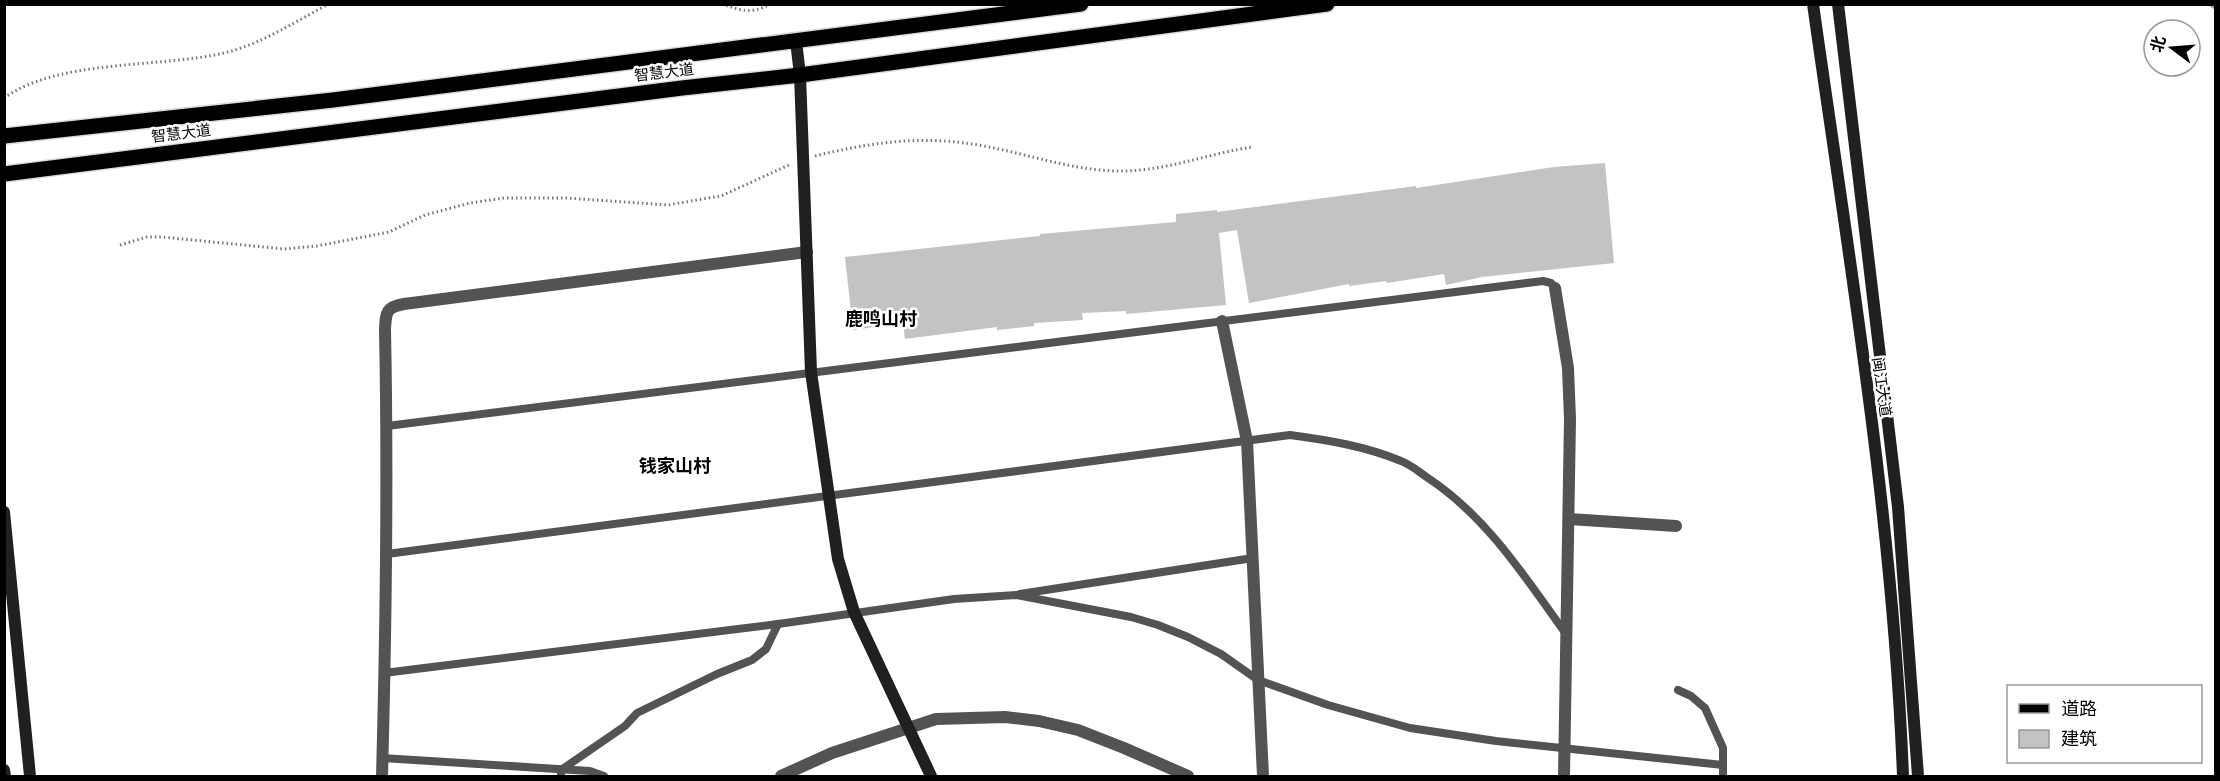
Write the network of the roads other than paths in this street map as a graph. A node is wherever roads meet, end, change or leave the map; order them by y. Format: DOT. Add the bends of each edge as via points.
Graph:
graph roads {
  1 [pos="1081,4"];
  2 [pos="1327,4"];
  3 [pos="1814,4"];
  4 [pos="1838,4"];
  5 [pos="796,40"];
  6 [pos="800,75"];
  7 [pos="4,136"];
  8 [pos="4,174"];
  9 [pos="807,252"];
  10 [pos="1555,288"];
  11 [pos="1222,321"];
  12 [pos="812,372"];
  13 [pos="387,426"];
  14 [pos="1247,441"];
  15 [pos="829,496"];
  16 [pos="4,512"];
  17 [pos="1569,519"];
  18 [pos="1676,526"];
  19 [pos="387,554"];
  20 [pos="1253,558"];
  21 [pos="1016,595"];
  22 [pos="854,612"];
  23 [pos="778,624"];
  24 [pos="1567,635"];
  25 [pos="384,673"];
  26 [pos="1258,681"];
  27 [pos="1678,690"];
  28 [pos="908,729"];
  29 [pos="1565,748"];
  30 [pos="382,758"];
  31 [pos="1723,765"];
  32 [pos="4,770"];
  33 [pos="561,773"];
  34 [pos="5,777"];
  35 [pos="30,777"];
  36 [pos="382,777"];
  37 [pos="604,777"];
  38 [pos="781,777"];
  39 [pos="931,777"];
  40 [pos="1188,777"];
  41 [pos="1263,777"];
  42 [pos="1564,777"];
  43 [pos="1723,777"];
  44 [pos="1903,777"];
  45 [pos="1918,777"];
  1 -- 5 [label="main road, 智慧大道"];
  2 -- 6 [label="main road, 智慧大道"];
  3 -- 44 [label="street, 闽江大道" via="1878,468 1892,594"];
  4 -- 45 [label="street, 闽江大道" via="1898,507"];
  5 -- 6 [label="street"];
  5 -- 7 [label="main road, 智慧大道" via="322,102"];
  6 -- 8 [label="main road, 智慧大道"];
  6 -- 9 [label="street"];
  9 -- 12 [label="street"];
  9 -- 13 [label="street" via="393,306 386,314 385,329"];
  10 -- 11 [label="lane" via="1543,281"];
  10 -- 17 [label="street" via="1568,368"];
  11 -- 12 [label="lane"];
  11 -- 14 [label="street"];
  12 -- 13 [label="lane"];
  12 -- 15 [label="street"];
  13 -- 19 [label="street"];
  14 -- 15 [label="lane"];
  14 -- 20 [label="street"];
  14 -- 24 [label="lane" via="1290,435 1337,441 1402,461 1447,491 1485,525"];
  15 -- 19 [label="lane"];
  15 -- 22 [label="street" via="838,559"];
  16 -- 35 [label="street"];
  17 -- 18 [label="street"];
  17 -- 24 [label="street"];
  19 -- 25 [label="street"];
  20 -- 21 [label="lane"];
  20 -- 26 [label="street"];
  21 -- 22 [label="lane"];
  21 -- 26 [label="lane" via="1158,625 1221,654"];
  22 -- 23 [label="lane"];
  22 -- 28 [label="street"];
  23 -- 25 [label="lane"];
  23 -- 33 [label="lane" via="766,649 752,660 637,713"];
  24 -- 29 [label="street"];
  25 -- 30 [label="street"];
  26 -- 29 [label="lane" via="1410,728"];
  26 -- 41 [label="street"];
  27 -- 31 [label="lane" via="1705,708 1723,748"];
  28 -- 38 [label="street" via="832,753"];
  28 -- 39 [label="street"];
  28 -- 40 [label="street" via="936,719 964,717 1039,721 1078,730"];
  29 -- 31 [label="lane"];
  29 -- 42 [label="street"];
  30 -- 33 [label="lane"];
  30 -- 36 [label="street"];
  31 -- 43 [label="lane"];
  32 -- 34 [label="street"];
  33 -- 37 [label="lane" via="590,771"];
}
